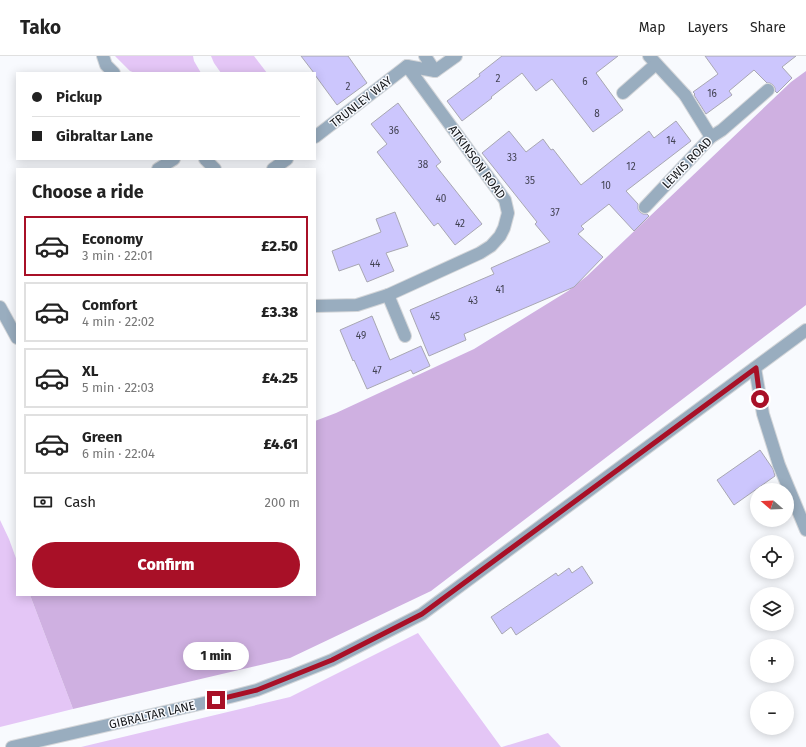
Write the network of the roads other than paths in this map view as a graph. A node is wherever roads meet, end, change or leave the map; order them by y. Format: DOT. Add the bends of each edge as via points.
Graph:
graph roads {
  1 [pos="103,56"];
  2 [pos="425,56"];
  3 [pos="456,56"];
  4 [pos="652,60"];
  5 [pos="407,66"];
  6 [pos="435,71"];
  7 [pos="113,72"];
  8 [pos="768,90"];
  9 [pos="623,93"];
  10 [pos="316,136"];
  11 [pos="711,137"];
  12 [pos="172,160"];
  13 [pos="206,160"];
  14 [pos="286,160"];
  15 [pos="160,168"];
  16 [pos="214,168"];
  17 [pos="274,168"];
  18 [pos="645,207"];
  19 [pos="388,295"];
  20 [pos="316,306"];
  21 [pos="0,308"];
  22 [pos="806,330"];
  23 [pos="16,336"];
  24 [pos="406,336"];
  25 [pos="756,368"];
  26 [pos="806,530"];
  27 [pos="12,747"];
  1 -- 7 [label="street" via="106,65"];
  2 -- 6 [label="street"];
  3 -- 6 [label="street"];
  4 -- 9 [label="street"];
  4 -- 11 [label="street" via="685,95"];
  5 -- 6 [label="street"];
  5 -- 10 [label="street, TRUNLEY WAY"];
  5 -- 19 [label="street, ATKINSON ROAD" via="505,200 508,213 500,236 491,246"];
  8 -- 11 [label="street, LEWIS ROAD"];
  11 -- 18 [label="street, LEWIS ROAD"];
  12 -- 15 [label="street"];
  13 -- 16 [label="street"];
  14 -- 17 [label="street"];
  19 -- 20 [label="street, ATKINSON ROAD" via="357,305"];
  19 -- 24 [label="street"];
  21 -- 23 [label="street"];
  22 -- 25 [label="street, GIBRALTAR LANE"];
  25 -- 26 [label="street" via="763,414 779,465"];
  25 -- 27 [label="street, GIBRALTAR LANE" via="422,614 385,634 332,660 257,690"];
}
